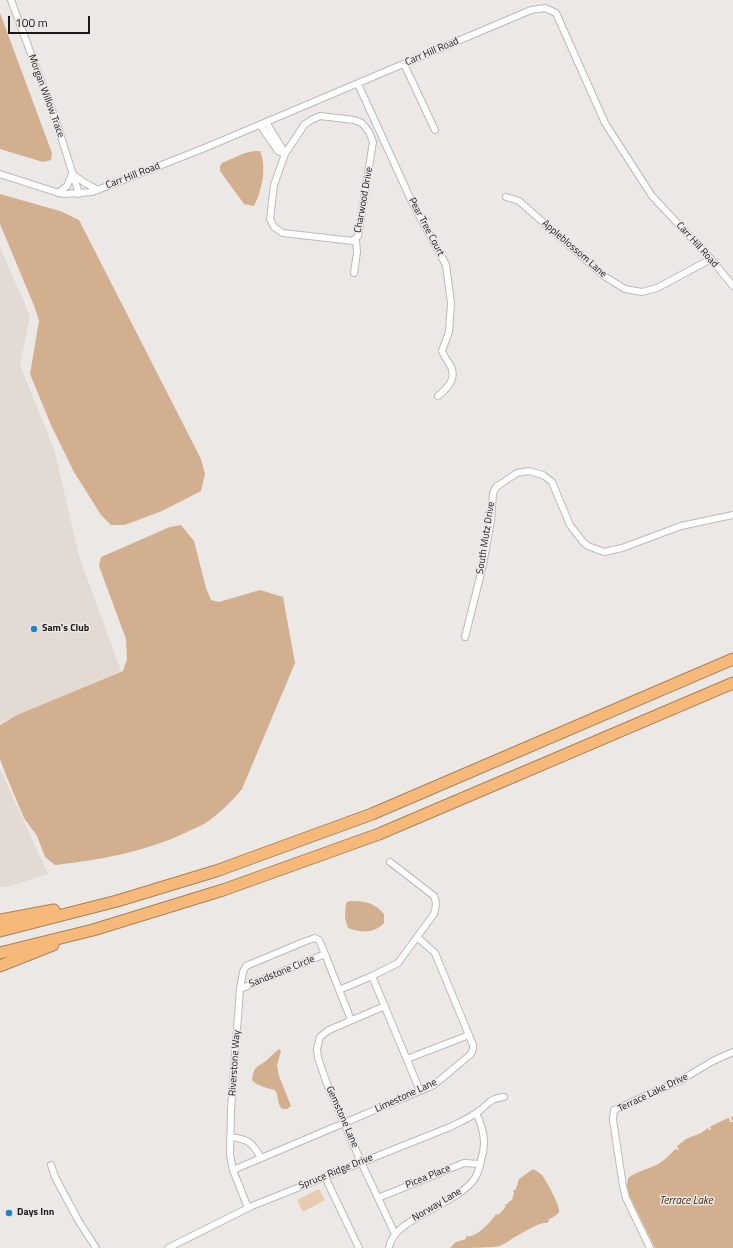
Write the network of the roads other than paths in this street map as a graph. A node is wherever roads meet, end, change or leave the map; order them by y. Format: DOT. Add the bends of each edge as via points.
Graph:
graph roads {
  1 [pos="11,0"];
  2 [pos="404,64"];
  3 [pos="358,84"];
  4 [pos="263,123"];
  5 [pos="435,130"];
  6 [pos="285,154"];
  7 [pos="0,174"];
  8 [pos="72,174"];
  9 [pos="98,190"];
  10 [pos="58,193"];
  11 [pos="78,194"];
  12 [pos="506,197"];
  13 [pos="356,239"];
  14 [pos="711,259"];
  15 [pos="354,273"];
  16 [pos="733,286"];
  17 [pos="438,396"];
  18 [pos="733,515"];
  19 [pos="466,637"];
  20 [pos="733,659"];
  21 [pos="733,683"];
  22 [pos="390,862"];
  23 [pos="117,901"];
  24 [pos="0,920"];
  25 [pos="93,930"];
  26 [pos="0,931"];
  27 [pos="417,937"];
  28 [pos="0,953"];
  29 [pos="325,954"];
  30 [pos="0,966"];
  31 [pos="372,976"];
  32 [pos="240,989"];
  33 [pos="339,990"];
  34 [pos="385,1006"];
  35 [pos="351,1020"];
  36 [pos="469,1035"];
  37 [pos="733,1052"];
  38 [pos="407,1060"];
  39 [pos="420,1091"];
  40 [pos="504,1097"];
  41 [pos="476,1113"];
  42 [pos="345,1124"];
  43 [pos="230,1137"];
  44 [pos="262,1158"];
  45 [pos="361,1162"];
  46 [pos="480,1164"];
  47 [pos="51,1165"];
  48 [pos="233,1170"];
  49 [pos="325,1177"];
  50 [pos="378,1198"];
  51 [pos="248,1208"];
  52 [pos="395,1234"];
  53 [pos="96,1248"];
  54 [pos="168,1248"];
  55 [pos="360,1248"];
  56 [pos="389,1248"];
  57 [pos="650,1248"];
  1 -- 8 [label="street, Morgan Willow Trace" via="57,124"];
  2 -- 3 [label="street, Carr Hill Road"];
  2 -- 5 [label="street"];
  2 -- 14 [label="street, Carr Hill Road" via="531,10 545,8 556,13 605,123 652,196"];
  3 -- 4 [label="street, Carr Hill Road"];
  3 -- 17 [label="street, Pear Tree Court" via="411,200 446,265 451,303 449,332 442,351 452,369 452,376 449,387"];
  4 -- 6 [label="street" via="278,151"];
  4 -- 9 [label="street, Carr Hill Road"];
  6 -- 13 [label="street, Charwood Drive" via="274,186 270,219 274,227 283,233 353,241"];
  6 -- 13 [label="street, Charwood Drive" via="304,125 320,116 362,123 373,142"];
  7 -- 10 [label="street, Carr Hill Road"];
  8 -- 9 [label="street"];
  8 -- 10 [label="street" via="67,186"];
  8 -- 11 [label="street, Morgan Willow Trace"];
  9 -- 11 [label="street, Carr Hill Road"];
  10 -- 11 [label="street, Carr Hill Road"];
  12 -- 14 [label="street, Appleblossom Lane" via="519,201 604,276 624,289 642,292 657,288"];
  13 -- 15 [label="street"];
  14 -- 16 [label="street, Carr Hill Road"];
  18 -- 19 [label="street, South Mutz Drive" via="681,526 604,552 588,546 570,525 552,482 543,475 517,473 496,487 494,493 483,565"];
  20 -- 23 [label="highway" via="372,814 216,870"];
  21 -- 25 [label="highway" via="379,834 223,890"];
  22 -- 27 [label="street" via="434,896 436,901 434,914"];
  23 -- 24 [label="highway" via="103,901"];
  23 -- 26 [label="highway"];
  25 -- 28 [label="highway"];
  25 -- 30 [label="highway"];
  27 -- 31 [label="street" via="398,963"];
  27 -- 36 [label="street, Limestone Lane" via="434,953"];
  29 -- 32 [label="street, Sandstone Circle"];
  29 -- 32 [label="street, Sandstone Circle" via="319,940 306,940 246,966 242,972"];
  29 -- 33 [label="street"];
  31 -- 33 [label="street"];
  31 -- 34 [label="street"];
  32 -- 43 [label="street, Riverstone Way"];
  33 -- 35 [label="street"];
  34 -- 35 [label="street"];
  34 -- 38 [label="street"];
  35 -- 42 [label="street, Gemstone Lane" via="320,1037 317,1049 326,1081"];
  36 -- 38 [label="street"];
  36 -- 39 [label="street, Limestone Lane" via="473,1049 471,1054 438,1082"];
  37 -- 57 [label="street, Terrace Lake Drive" via="681,1080 614,1110 613,1120 626,1198"];
  38 -- 39 [label="street"];
  39 -- 42 [label="street, Limestone Lane"];
  40 -- 41 [label="street, Spruce Ridge Drive" via="492,1099"];
  41 -- 45 [label="street, Spruce Ridge Drive" via="450,1127"];
  41 -- 46 [label="street, Norway Lane" via="484,1136 484,1151"];
  42 -- 44 [label="street, Limestone Lane"];
  42 -- 45 [label="street, Gemstone Lane"];
  43 -- 44 [label="street" via="243,1138 250,1142"];
  43 -- 48 [label="street, Riverstone Way"];
  44 -- 48 [label="street, Limestone Lane"];
  45 -- 49 [label="street, Spruce Ridge Drive"];
  45 -- 50 [label="street, Gemstone Lane"];
  46 -- 50 [label="street, Picea Place" via="464,1163"];
  46 -- 52 [label="street, Norway Lane" via="476,1178 460,1194 408,1222"];
  47 -- 53 [label="street" via="78,1220"];
  48 -- 51 [label="street, Riverstone Way"];
  49 -- 51 [label="street, Spruce Ridge Drive"];
  49 -- 55 [label="street"];
  50 -- 52 [label="street, Gemstone Lane"];
  51 -- 54 [label="street, Spruce Ridge Drive"];
  52 -- 56 [label="street, Norway Lane"];
}
